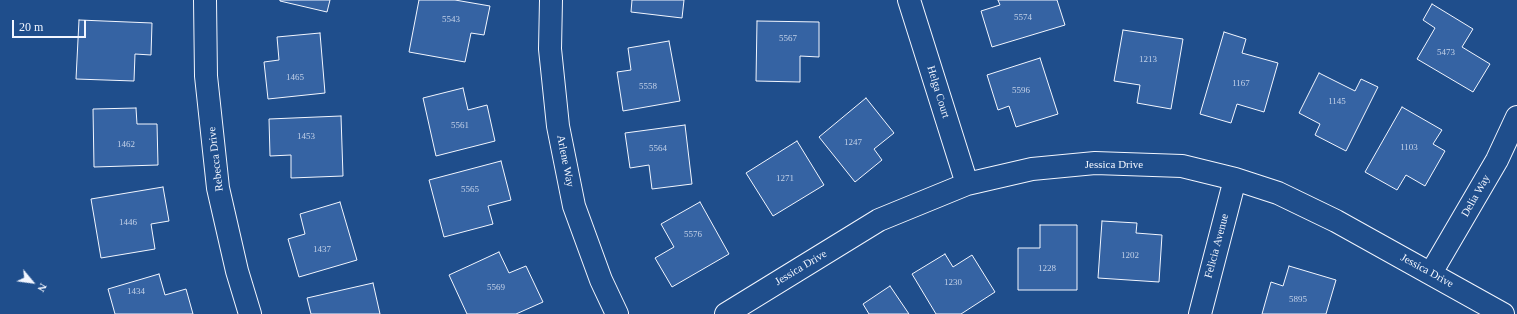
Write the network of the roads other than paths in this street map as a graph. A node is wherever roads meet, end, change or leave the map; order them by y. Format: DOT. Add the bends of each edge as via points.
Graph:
graph roads {
  1 [pos="205,0"];
  2 [pos="551,0"];
  3 [pos="909,0"];
  4 [pos="1517,117"];
  5 [pos="1235,179"];
  6 [pos="967,184"];
  7 [pos="1431,273"];
  8 [pos="250,314"];
  9 [pos="617,314"];
  10 [pos="726,314"];
  11 [pos="1200,314"];
  12 [pos="1503,314"];
  1 -- 8 [label="street, Rebecca Drive" via="206,76 218,188 237,271"];
  2 -- 9 [label="street, Arlene Way" via="550,49 558,118 574,206 601,280"];
  3 -- 6 [label="street, Helga Court"];
  4 -- 7 [label="street, Delia Way" via="1497,160"];
  5 -- 6 [label="street, Jessica Drive" via="1182,166 1096,163 1032,169"];
  5 -- 7 [label="street, Jessica Drive" via="1278,193 1336,221"];
  5 -- 11 [label="street, Felicia Avenue"];
  6 -- 10 [label="street, Jessica Drive" via="879,220"];
  7 -- 12 [label="street, Jessica Drive"];
}
